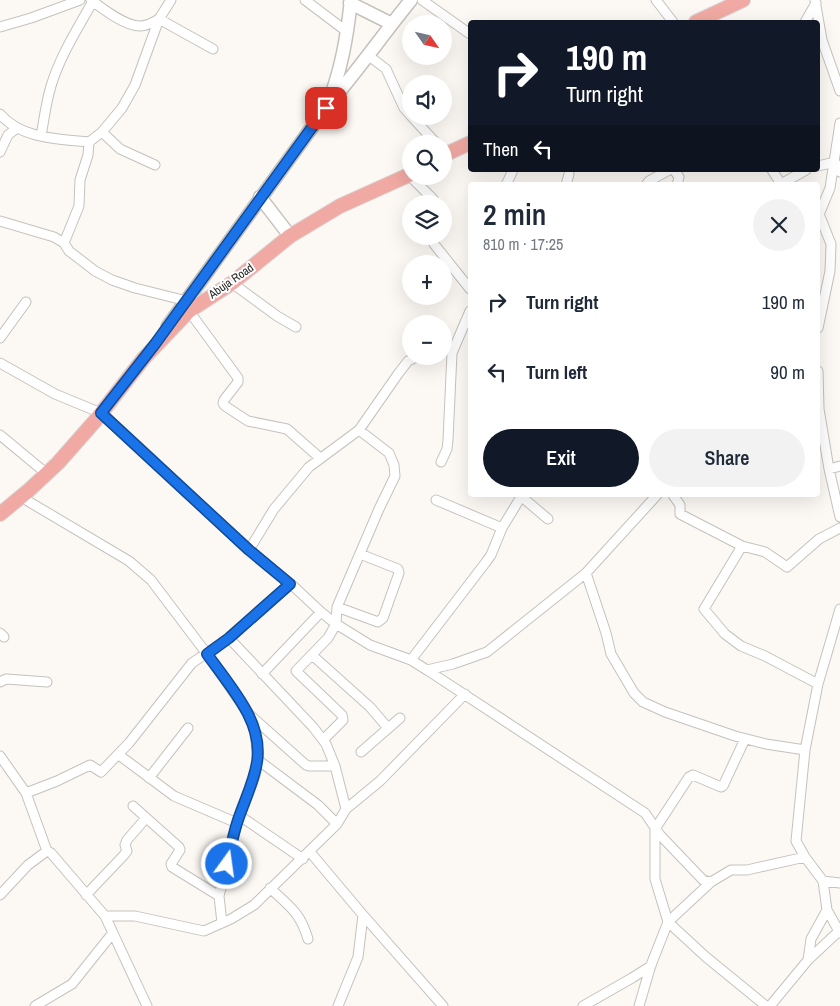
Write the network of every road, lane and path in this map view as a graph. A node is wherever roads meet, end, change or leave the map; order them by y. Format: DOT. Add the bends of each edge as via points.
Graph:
graph roads {
  1 [pos="80,0"];
  2 [pos="92,0"];
  3 [pos="171,0"];
  4 [pos="305,0"];
  5 [pos="412,0"];
  6 [pos="422,0"];
  7 [pos="656,0"];
  8 [pos="743,0"];
  9 [pos="351,1"];
  10 [pos="815,2"];
  11 [pos="723,5"];
  12 [pos="159,19"];
  13 [pos="671,20"];
  14 [pos="699,20"];
  15 [pos="806,20"];
  16 [pos="818,20"];
  17 [pos="392,24"];
  18 [pos="0,27"];
  19 [pos="820,29"];
  20 [pos="346,31"];
  21 [pos="468,33"];
  22 [pos="213,49"];
  23 [pos="369,56"];
  24 [pos="829,56"];
  25 [pos="840,68"];
  26 [pos="840,91"];
  27 [pos="402,104"];
  28 [pos="326,108"];
  29 [pos="0,114"];
  30 [pos="840,124"];
  31 [pos="419,125"];
  32 [pos="17,128"];
  33 [pos="102,132"];
  34 [pos="428,135"];
  35 [pos="41,136"];
  36 [pos="89,142"];
  37 [pos="468,144"];
  38 [pos="452,148"];
  39 [pos="0,152"];
  40 [pos="835,162"];
  41 [pos="155,165"];
  42 [pos="820,166"];
  43 [pos="665,172"];
  44 [pos="803,172"];
  45 [pos="840,172"];
  46 [pos="569,174"];
  47 [pos="402,178"];
  48 [pos="567,182"];
  49 [pos="648,182"];
  50 [pos="785,182"];
  51 [pos="420,185"];
  52 [pos="429,195"];
  53 [pos="260,197"];
  54 [pos="820,211"];
  55 [pos="820,220"];
  56 [pos="0,221"];
  57 [pos="290,236"];
  58 [pos="64,243"];
  59 [pos="435,245"];
  60 [pos="232,283"];
  61 [pos="468,286"];
  62 [pos="26,302"];
  63 [pos="188,306"];
  64 [pos="468,315"];
  65 [pos="820,318"];
  66 [pos="296,327"];
  67 [pos="0,338"];
  68 [pos="452,345"];
  69 [pos="0,363"];
  70 [pos="405,365"];
  71 [pos="448,365"];
  72 [pos="101,413"];
  73 [pos="820,416"];
  74 [pos="359,430"];
  75 [pos="0,435"];
  76 [pos="320,458"];
  77 [pos="441,462"];
  78 [pos="840,466"];
  79 [pos="829,468"];
  80 [pos="47,474"];
  81 [pos="21,497"];
  82 [pos="521,497"];
  83 [pos="523,497"];
  84 [pos="655,497"];
  85 [pos="674,497"];
  86 [pos="436,500"];
  87 [pos="0,514"];
  88 [pos="840,517"];
  89 [pos="548,520"];
  90 [pos="502,528"];
  91 [pos="840,528"];
  92 [pos="742,546"];
  93 [pos="249,550"];
  94 [pos="360,554"];
  95 [pos="586,573"];
  96 [pos="290,584"];
  97 [pos="338,608"];
  98 [pos="840,609"];
  99 [pos="321,612"];
  100 [pos="336,624"];
  101 [pos="229,638"];
  102 [pos="207,654"];
  103 [pos="312,656"];
  104 [pos="411,660"];
  105 [pos="428,670"];
  106 [pos="262,674"];
  107 [pos="0,682"];
  108 [pos="47,682"];
  109 [pos="818,684"];
  110 [pos="465,694"];
  111 [pos="248,713"];
  112 [pos="400,718"];
  113 [pos="188,728"];
  114 [pos="388,728"];
  115 [pos="745,739"];
  116 [pos="323,740"];
  117 [pos="805,750"];
  118 [pos="361,752"];
  119 [pos="119,755"];
  120 [pos="0,756"];
  121 [pos="258,760"];
  122 [pos="335,766"];
  123 [pos="149,778"];
  124 [pos="26,793"];
  125 [pos="133,806"];
  126 [pos="346,809"];
  127 [pos="146,818"];
  128 [pos="239,819"];
  129 [pos="337,824"];
  130 [pos="655,828"];
  131 [pos="47,851"];
  132 [pos="310,852"];
  133 [pos="805,857"];
  134 [pos="302,859"];
  135 [pos="823,881"];
  136 [pos="711,882"];
  137 [pos="840,883"];
  138 [pos="270,888"];
  139 [pos="0,895"];
  140 [pos="86,895"];
  141 [pos="219,896"];
  142 [pos="827,910"];
  143 [pos="363,915"];
  144 [pos="105,916"];
  145 [pos="668,922"];
  146 [pos="222,923"];
  147 [pos="839,932"];
  148 [pos="112,934"];
  149 [pos="308,939"];
  150 [pos="808,960"];
  151 [pos="651,965"];
  152 [pos="35,1006"];
  153 [pos="147,1006"];
  154 [pos="338,1006"];
  155 [pos="443,1006"];
  156 [pos="583,1006"];
  157 [pos="639,1006"];
  158 [pos="768,1006"];
  1 -- 18 [label="street"];
  2 -- 12 [label="street" via="132,25 142,26"];
  2 -- 35 [label="street" via="55,76"];
  3 -- 12 [label="street"];
  4 -- 20 [label="street"];
  5 -- 17 [label="main road"];
  6 -- 21 [label="street"];
  7 -- 13 [label="street"];
  8 -- 11 [label="main road"];
  9 -- 17 [label="main road"];
  9 -- 20 [label="main road"];
  10 -- 15 [label="street"];
  10 -- 16 [label="street"];
  11 -- 14 [label="main road"];
  12 -- 22 [label="street"];
  12 -- 33 [label="street" via="135,86"];
  17 -- 23 [label="main road"];
  19 -- 24 [label="street"];
  20 -- 28 [label="main road" via="339,72"];
  23 -- 27 [label="street" via="386,69"];
  23 -- 28 [label="main road"];
  24 -- 25 [label="street"];
  24 -- 26 [label="street"];
  28 -- 53 [label="main road"];
  29 -- 32 [label="street"];
  30 -- 40 [label="street"];
  31 -- 34 [label="street"];
  32 -- 35 [label="street"];
  32 -- 39 [label="street" via="8,135"];
  33 -- 36 [label="street"];
  33 -- 41 [label="street" via="120,149"];
  35 -- 36 [label="street"];
  36 -- 58 [label="street" via="80,180 79,206"];
  37 -- 38 [label="main road"];
  40 -- 42 [label="street"];
  40 -- 45 [label="street"];
  40 -- 54 [label="street" via="830,188"];
  43 -- 49 [label="street"];
  44 -- 50 [label="street"];
  46 -- 48 [label="street"];
  47 -- 57 [label="main road, Abuja Road" via="340,206"];
  51 -- 52 [label="street"];
  53 -- 57 [label="main road"];
  53 -- 63 [label="main road"];
  55 -- 65 [label="street" via="831,244 830,271"];
  56 -- 58 [label="street"];
  57 -- 60 [label="main road, Abuja Road"];
  58 -- 63 [label="street" via="69,251 112,280"];
  59 -- 61 [label="street"];
  60 -- 63 [label="main road, Abuja Road"];
  60 -- 66 [label="street"];
  62 -- 67 [label="street"];
  63 -- 72 [label="main road, Abuja Road"];
  63 -- 76 [label="street" via="238,378 224,400 225,406 248,421 287,429"];
  64 -- 68 [label="street"];
  69 -- 72 [label="street" via="55,394"];
  70 -- 74 [label="street"];
  71 -- 77 [label="street" via="448,440"];
  72 -- 80 [label="main road, Abuja Road"];
  72 -- 93 [label="street"];
  73 -- 79 [label="street"];
  74 -- 76 [label="street"];
  74 -- 94 [label="street" via="389,453 395,476"];
  75 -- 80 [label="street"];
  76 -- 93 [label="street" via="274,510"];
  78 -- 79 [label="street"];
  79 -- 88 [label="street"];
  80 -- 81 [label="main road, Abuja Road"];
  81 -- 87 [label="main road, Abuja Road"];
  81 -- 102 [label="street" via="144,573"];
  82 -- 90 [label="street"];
  83 -- 89 [label="street"];
  84 -- 95 [label="street"];
  85 -- 92 [label="street" via="680,505 680,514"];
  86 -- 90 [label="street"];
  90 -- 104 [label="street" via="491,555"];
  91 -- 92 [label="street" via="819,539 787,568 764,552"];
  92 -- 109 [label="street" via="704,609 725,634 741,646"];
  93 -- 96 [label="street"];
  94 -- 97 [label="street"];
  94 -- 97 [label="street" via="398,569 383,618 378,622"];
  95 -- 105 [label="street" via="487,652"];
  95 -- 115 [label="street" via="611,654 634,693 643,702 665,712"];
  96 -- 99 [label="street"];
  96 -- 101 [label="street"];
  97 -- 100 [label="street"];
  98 -- 109 [label="street"];
  99 -- 100 [label="street"];
  99 -- 106 [label="street"];
  100 -- 103 [label="street"];
  100 -- 104 [label="street" via="370,645"];
  101 -- 102 [label="street"];
  101 -- 106 [label="street"];
  102 -- 111 [label="street"];
  102 -- 119 [label="street" via="192,663"];
  103 -- 114 [label="street" via="370,707"];
  103 -- 116 [label="street" via="296,670 343,718"];
  104 -- 105 [label="street"];
  105 -- 110 [label="street"];
  106 -- 116 [label="street"];
  107 -- 108 [label="street" via="6,679"];
  109 -- 117 [label="street"];
  110 -- 126 [label="street" via="380,781"];
  110 -- 130 [label="street" via="645,813"];
  111 -- 121 [label="street" via="255,732"];
  111 -- 122 [label="street" via="306,765"];
  112 -- 114 [label="street"];
  113 -- 123 [label="street"];
  114 -- 118 [label="street"];
  115 -- 117 [label="street"];
  115 -- 130 [label="street" via="723,786 693,775 689,777"];
  116 -- 122 [label="street"];
  117 -- 133 [label="street" via="796,841"];
  119 -- 123 [label="street"];
  119 -- 124 [label="street" via="101,772 90,765"];
  120 -- 124 [label="street"];
  121 -- 128 [label="street"];
  121 -- 129 [label="street" via="318,804"];
  122 -- 126 [label="street"];
  123 -- 128 [label="street" via="174,796"];
  124 -- 131 [label="street"];
  125 -- 127 [label="street"];
  126 -- 129 [label="street"];
  127 -- 140 [label="street" via="127,840 124,855"];
  127 -- 141 [label="street" via="180,849 172,867"];
  128 -- 134 [label="street"];
  128 -- 141 [label="street"];
  129 -- 132 [label="street"];
  130 -- 136 [label="street" via="703,880"];
  130 -- 145 [label="street" via="655,879"];
  131 -- 139 [label="street" via="28,865"];
  131 -- 140 [label="street"];
  132 -- 134 [label="street"];
  132 -- 143 [label="street"];
  133 -- 135 [label="street"];
  133 -- 136 [label="street" via="747,870 731,870"];
  134 -- 138 [label="street"];
  135 -- 137 [label="street"];
  135 -- 142 [label="street"];
  136 -- 145 [label="street"];
  138 -- 146 [label="street" via="254,906"];
  138 -- 149 [label="street" via="298,914"];
  140 -- 144 [label="street"];
  141 -- 146 [label="street"];
  142 -- 147 [label="street"];
  142 -- 150 [label="street" via="811,939"];
  143 -- 154 [label="street" via="358,957"];
  143 -- 155 [label="street"];
  144 -- 146 [label="street" via="135,916 204,931"];
  144 -- 148 [label="street"];
  145 -- 151 [label="street"];
  145 -- 158 [label="street"];
  147 -- 150 [label="street"];
  148 -- 152 [label="street" via="72,984"];
  148 -- 153 [label="street"];
  150 -- 158 [label="street"];
  151 -- 156 [label="street"];
  151 -- 157 [label="street"];
}
